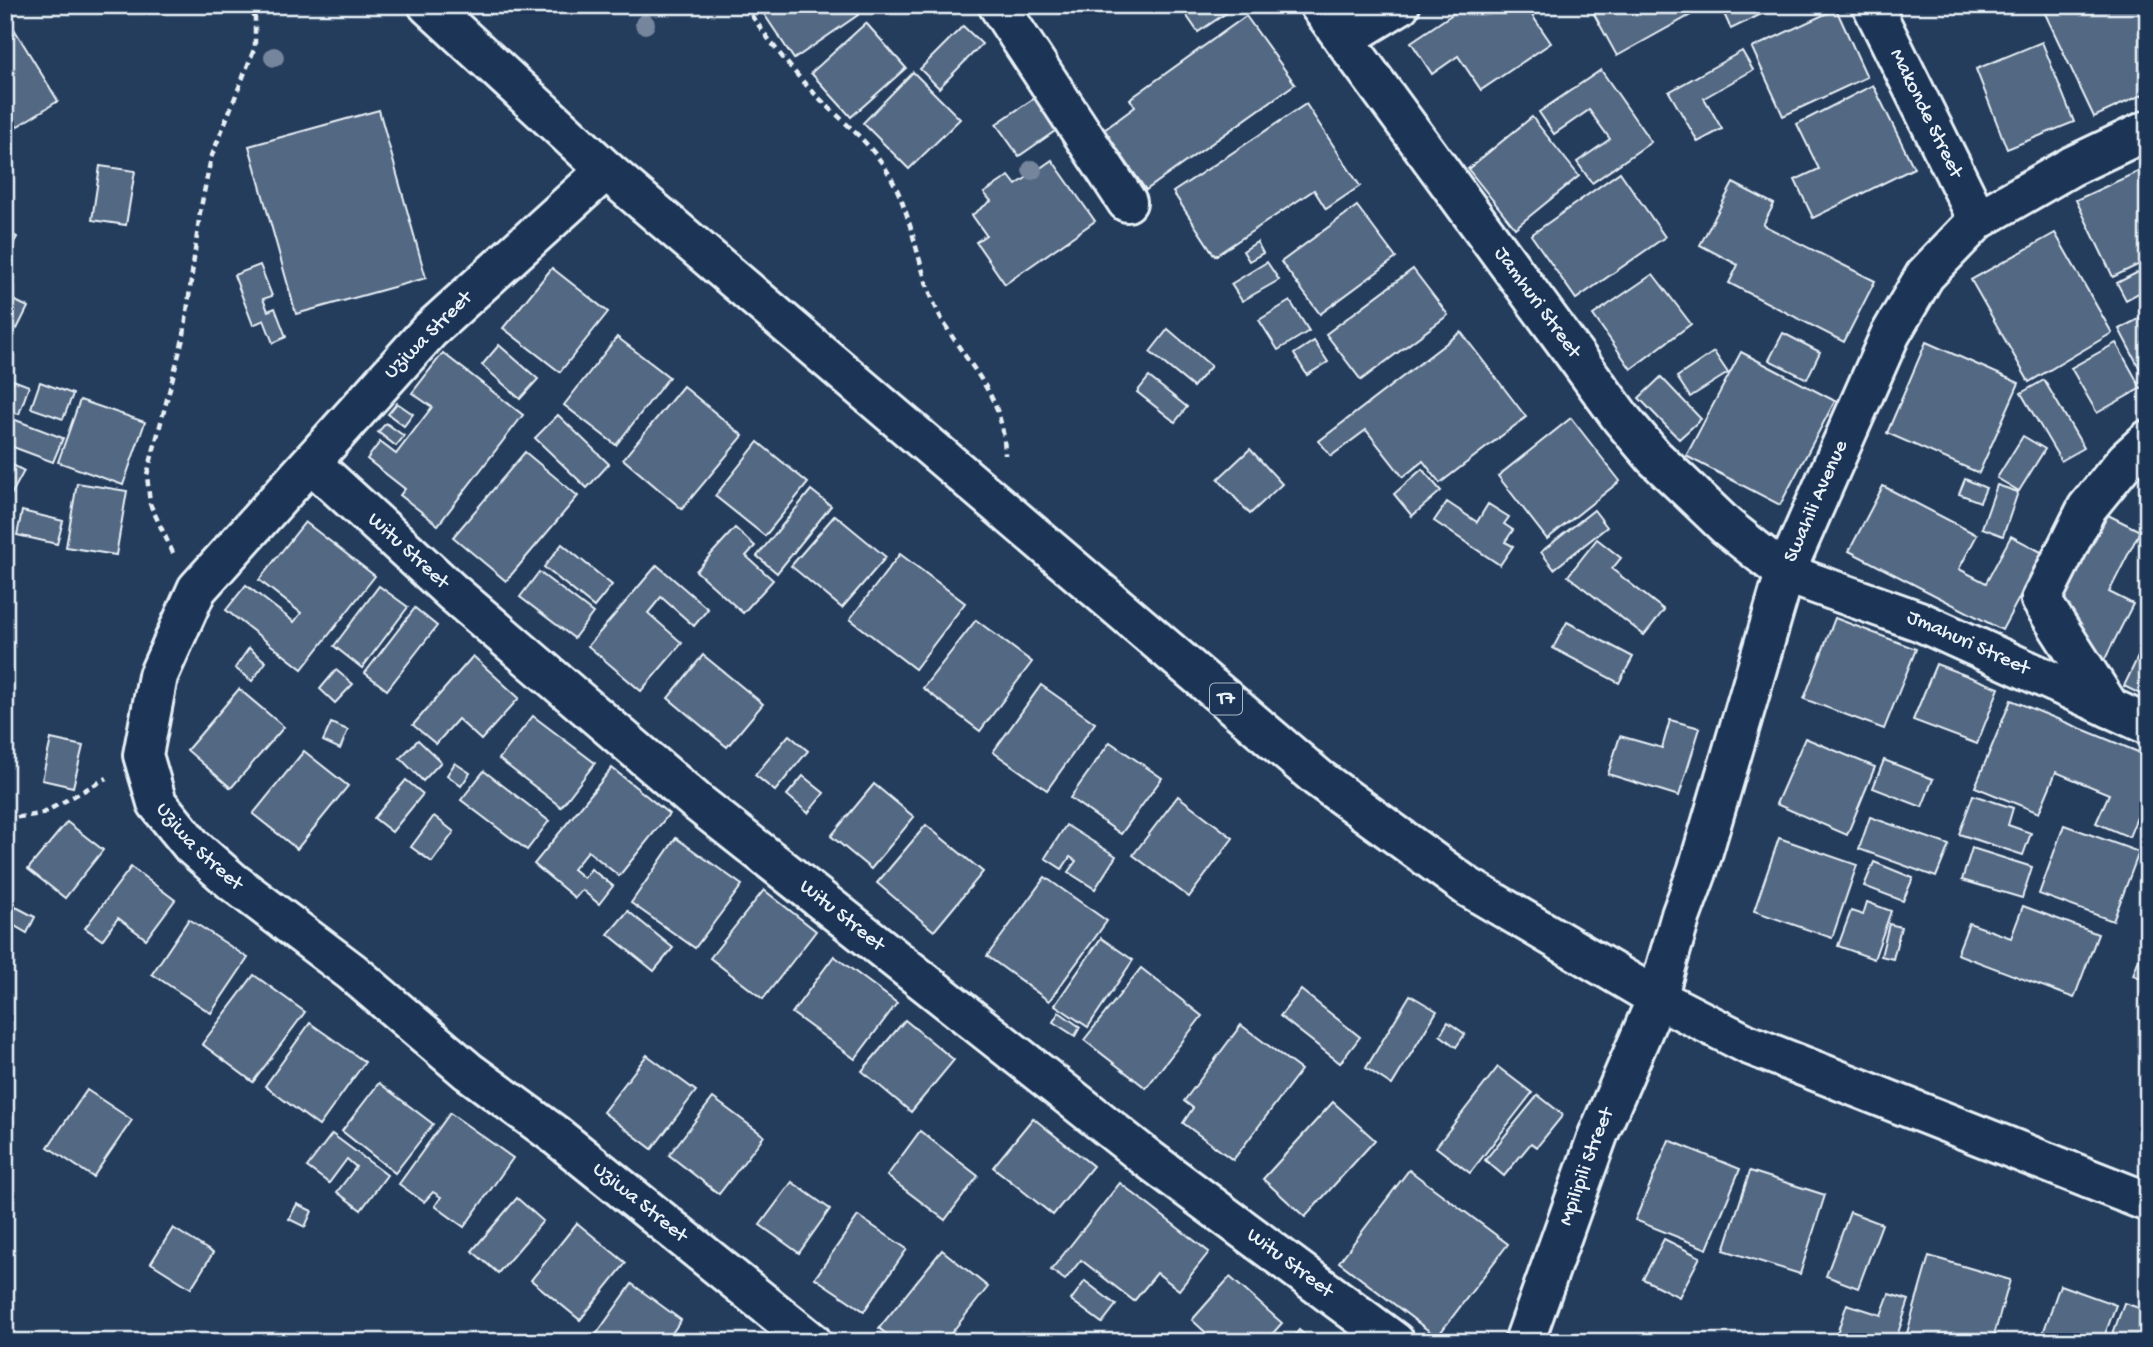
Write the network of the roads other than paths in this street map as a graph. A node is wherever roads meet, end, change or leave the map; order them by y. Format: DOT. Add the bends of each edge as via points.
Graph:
graph roads {
  1 [pos="428,5"];
  2 [pos="998,5"];
  3 [pos="1319,5"];
  4 [pos="1399,5"];
  5 [pos="1872,5"];
  6 [pos="1344,39"];
  7 [pos="2148,130"];
  8 [pos="606,170"];
  9 [pos="1126,202"];
  10 [pos="1978,220"];
  11 [pos="2148,440"];
  12 [pos="311,463"];
  13 [pos="1784,573"];
  14 [pos="2110,708"];
  15 [pos="2148,725"];
  16 [pos="1657,998"];
  17 [pos="2148,1202"];
  18 [pos="812,1342"];
  19 [pos="1395,1342"];
  20 [pos="1524,1342"];
  1 -- 8 [label="main road, T7"];
  2 -- 9 [label="main road"];
  3 -- 6 [label="main road, Jamhuri Street"];
  4 -- 6 [label="main road"];
  5 -- 10 [label="main road, Makonde Street"];
  6 -- 13 [label="main road, Jamhuri Street" via="1621,418 1654,457 1727,527"];
  7 -- 10 [label="main road, Swahili Avenue" via="2072,166"];
  8 -- 12 [label="main road, Uziwa Street" via="429,331"];
  8 -- 16 [label="main road, T7" via="1318,778 1468,887"];
  10 -- 13 [label="main road, Swahili Avenue" via="1925,275 1890,335"];
  11 -- 14 [label="main road" via="2087,508 2041,600"];
  12 -- 18 [label="main road, Uziwa Street" via="197,589 158,676 143,755 157,803 202,855"];
  12 -- 19 [label="main road, Witu Street" via="452,592 698,802 1147,1158"];
  13 -- 14 [label="main road, Jmahuri Street" via="1919,621"];
  13 -- 16 [label="main road, Swahili Avenue"];
  14 -- 15 [label="main road, Jmahuri Street"];
  16 -- 17 [label="main road, T7" via="1759,1049"];
  16 -- 20 [label="main road, Mpilipili Street" via="1598,1135"];
}
